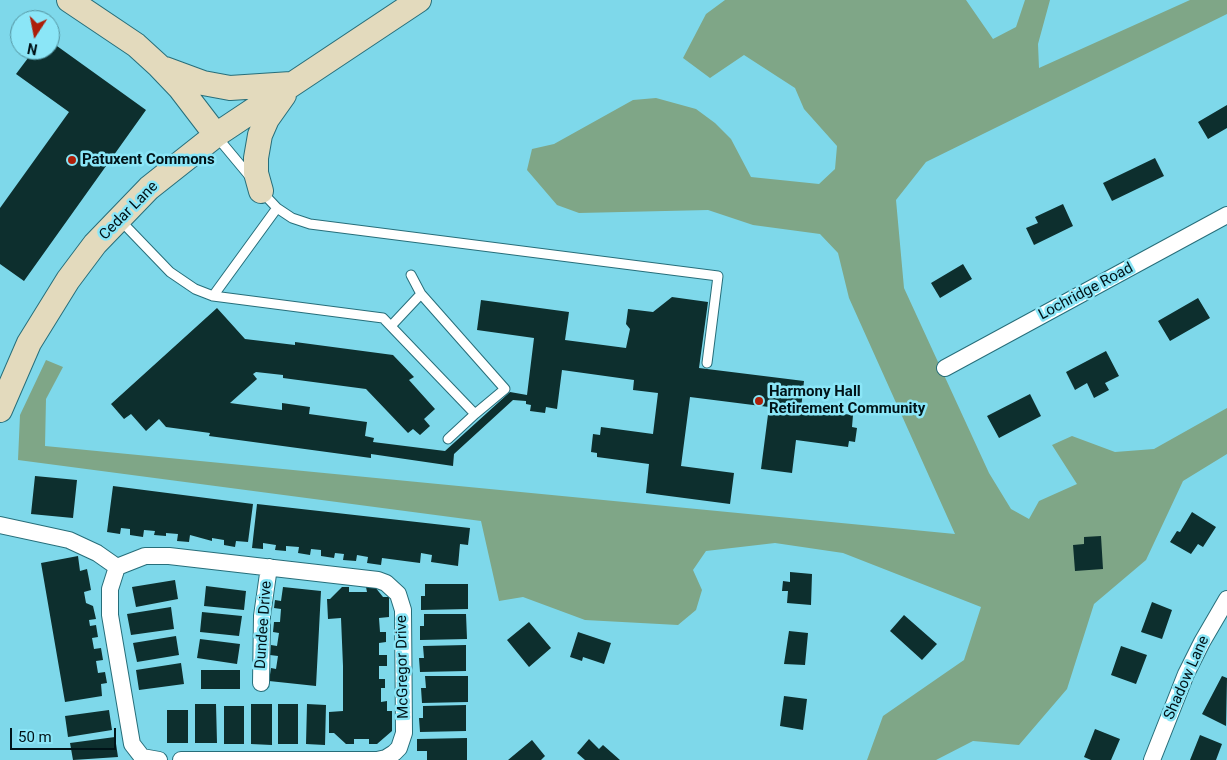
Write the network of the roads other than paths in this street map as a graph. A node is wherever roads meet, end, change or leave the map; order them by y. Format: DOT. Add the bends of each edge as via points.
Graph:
graph roads {
  1 [pos="68,0"];
  2 [pos="419,0"];
  3 [pos="159,66"];
  4 [pos="293,84"];
  5 [pos="216,134"];
  6 [pos="269,199"];
  7 [pos="1227,215"];
  8 [pos="119,218"];
  9 [pos="411,275"];
  10 [pos="421,294"];
  11 [pos="213,296"];
  12 [pos="391,326"];
  13 [pos="708,363"];
  14 [pos="945,368"];
  15 [pos="0,410"];
  16 [pos="474,414"];
  17 [pos="448,439"];
  18 [pos="0,525"];
  19 [pos="117,567"];
  20 [pos="269,567"];
  21 [pos="1227,599"];
  22 [pos="261,683"];
  23 [pos="158,760"];
  24 [pos="181,760"];
  25 [pos="1152,760"];
  1 -- 3 [label="main road" via="136,45"];
  2 -- 4 [label="main road, Cedar Lane"];
  3 -- 4 [label="main road" via="204,83 230,88"];
  3 -- 5 [label="main road"];
  4 -- 5 [label="main road, Cedar Lane"];
  4 -- 6 [label="main road" via="267,119 260,135 256,173"];
  5 -- 6 [label="lane"];
  5 -- 8 [label="main road, Cedar Lane" via="149,188"];
  6 -- 11 [label="lane"];
  6 -- 13 [label="lane" via="292,218 310,224 718,276"];
  7 -- 14 [label="street, Lochridge Road"];
  8 -- 11 [label="lane" via="170,272"];
  8 -- 15 [label="main road, Cedar Lane" via="95,244 51,306 29,344"];
  9 -- 10 [label="lane"];
  10 -- 12 [label="lane"];
  10 -- 16 [label="lane" via="506,389"];
  11 -- 12 [label="lane" via="383,318"];
  12 -- 16 [label="lane"];
  16 -- 17 [label="lane"];
  18 -- 19 [label="street" via="69,540"];
  19 -- 20 [label="street, McGregor Drive" via="156,554"];
  19 -- 23 [label="street" via="110,589 110,615 132,744 142,757"];
  20 -- 22 [label="street, Dundee Drive" via="260,640"];
  20 -- 24 [label="street, McGregor Drive" via="378,580 398,594 403,610 402,742 386,758 377,760"];
  21 -- 25 [label="street, Shadow Lane" via="1186,674"];
}
